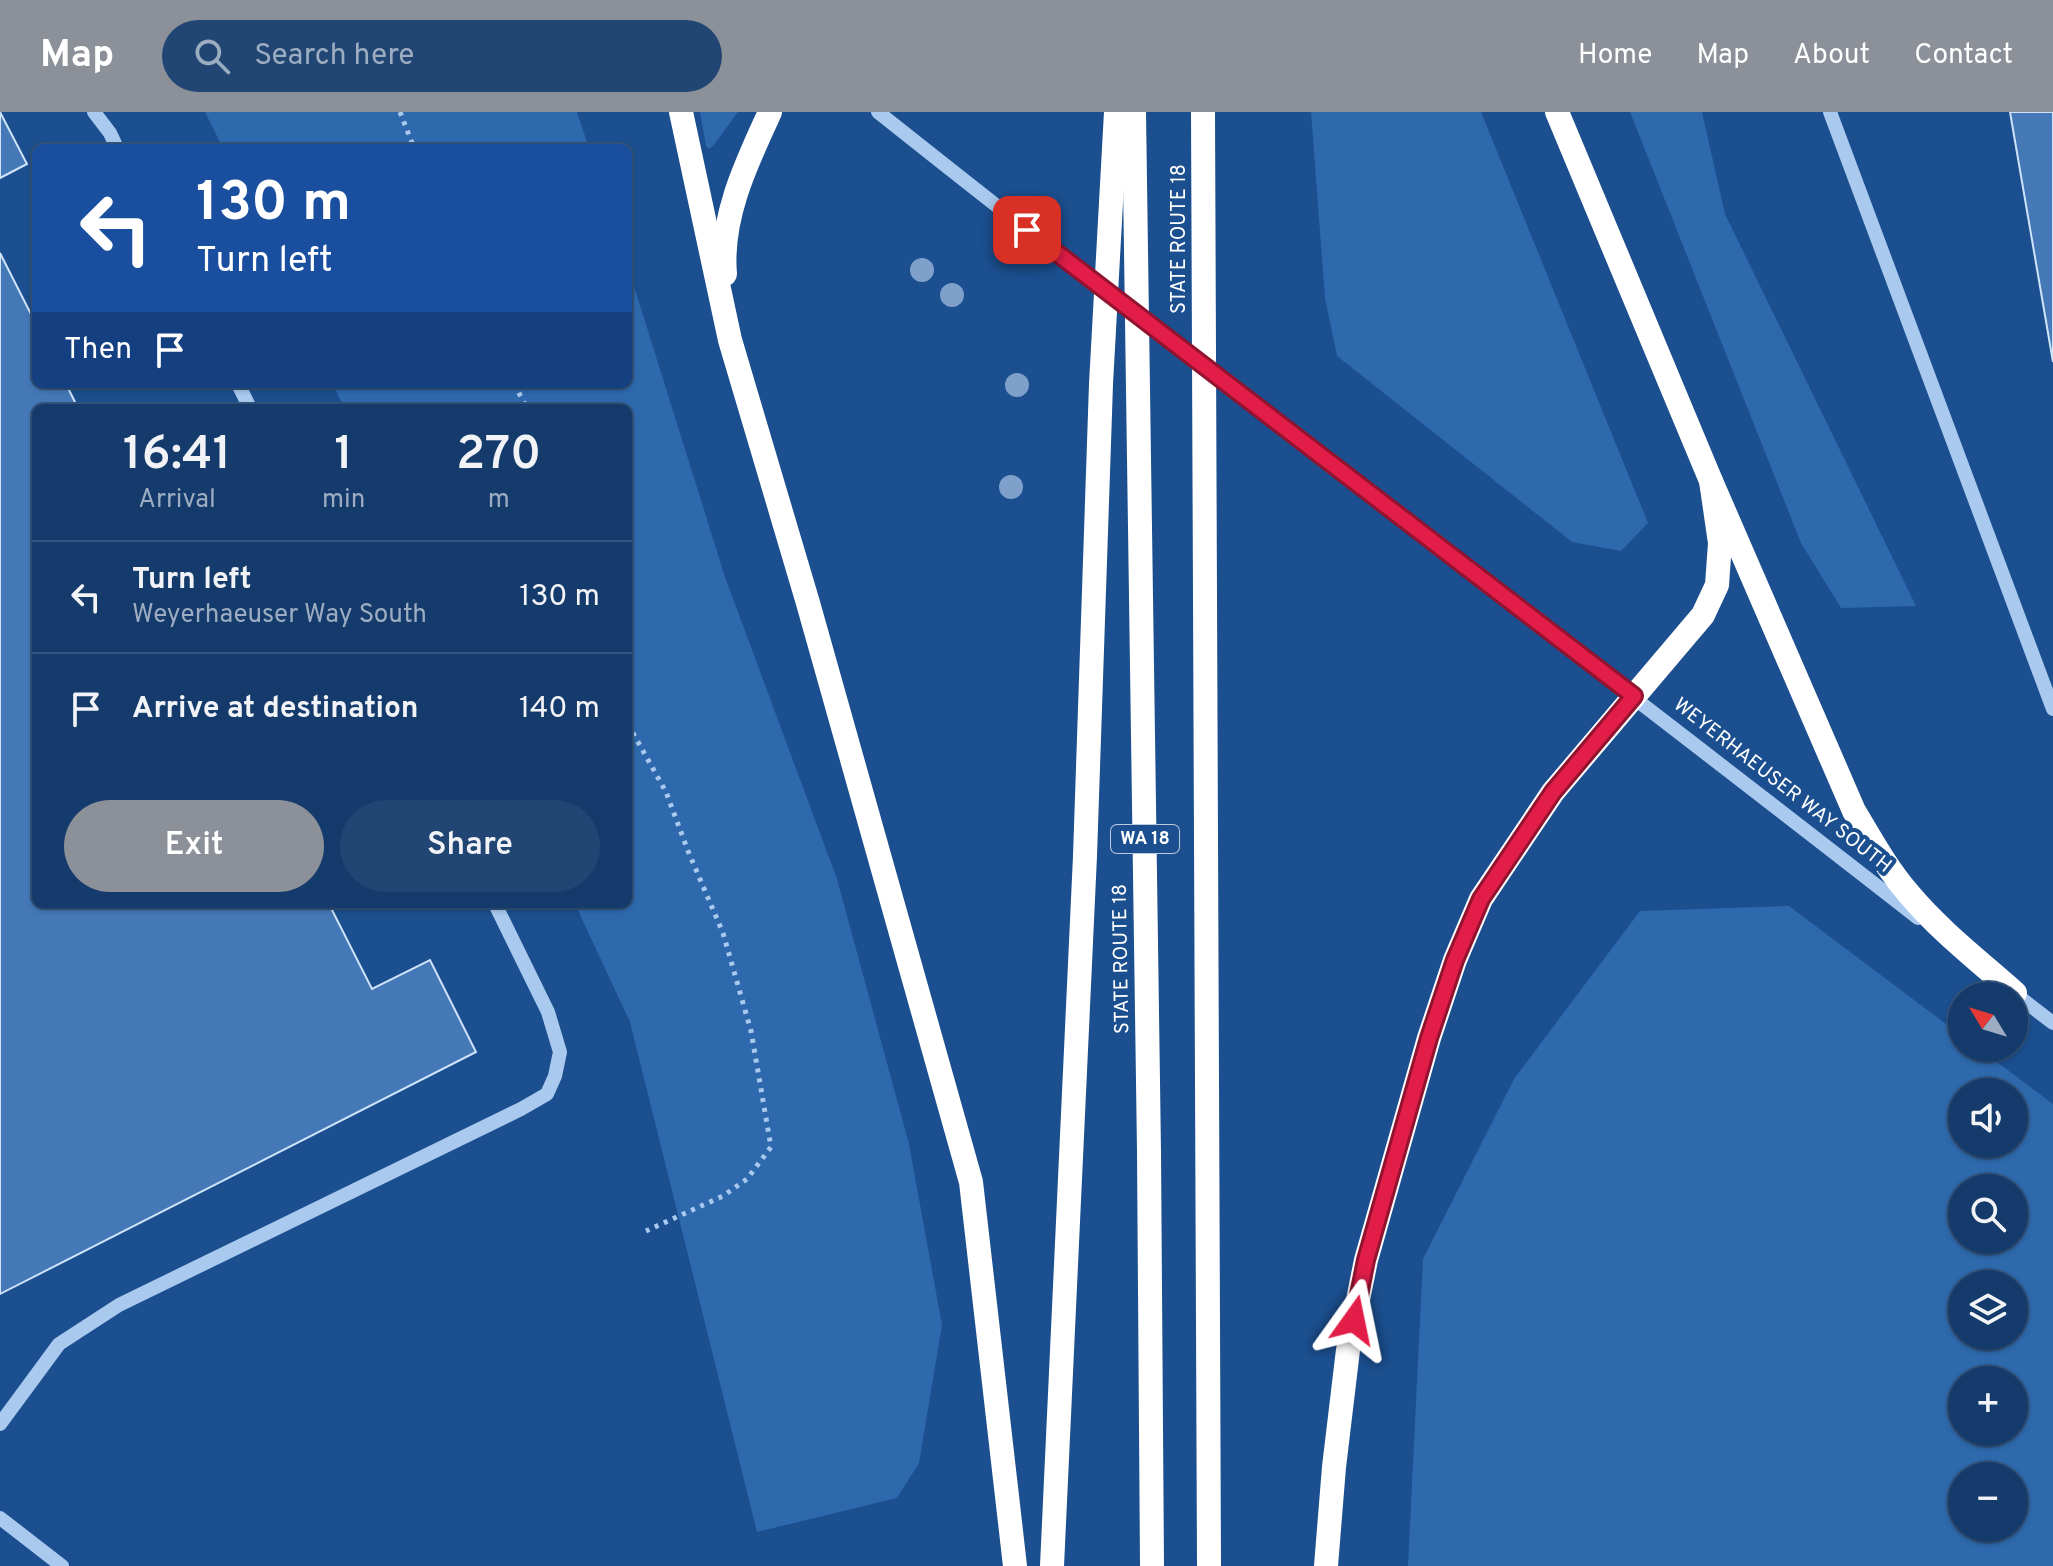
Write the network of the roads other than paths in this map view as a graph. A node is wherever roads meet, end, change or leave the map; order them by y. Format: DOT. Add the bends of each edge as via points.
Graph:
graph roads {
  1 [pos="94,112"];
  2 [pos="681,112"];
  3 [pos="770,112"];
  4 [pos="878,112"];
  5 [pos="1116,112"];
  6 [pos="1134,112"];
  7 [pos="1203,112"];
  8 [pos="1557,112"];
  9 [pos="1830,112"];
  10 [pos="115,144"];
  11 [pos="730,340"];
  12 [pos="1711,481"];
  13 [pos="1634,696"];
  14 [pos="2053,709"];
  15 [pos="497,908"];
  16 [pos="2001,982"];
  17 [pos="2002,982"];
  18 [pos="2028,1003"];
  19 [pos="2053,1023"];
  20 [pos="0,1424"];
  21 [pos="0,1518"];
  22 [pos="62,1566"];
  23 [pos="1015,1566"];
  24 [pos="1052,1566"];
  25 [pos="1152,1566"];
  26 [pos="1209,1566"];
  27 [pos="1326,1566"];
  1 -- 10 [label="street"];
  2 -- 11 [label="highway"];
  3 -- 11 [label="highway" via="740,182 728,227 724,261"];
  4 -- 13 [label="street, WEYERHAEUSER WAY SOUTH"];
  5 -- 24 [label="highway"];
  6 -- 25 [label="highway, STATE ROUTE 18 / WA 18"];
  7 -- 26 [label="highway, STATE ROUTE 18 / WA 18"];
  8 -- 12 [label="highway"];
  9 -- 14 [label="street"];
  11 -- 23 [label="highway" via="971,1182"];
  12 -- 13 [label="highway" via="1720,543 1717,585 1703,615"];
  12 -- 17 [label="highway" via="1854,811 1909,894"];
  13 -- 16 [label="street, WEYERHAEUSER WAY SOUTH"];
  13 -- 27 [label="highway" via="1545,804 1481,899 1455,960 1366,1260 1348,1350"];
  15 -- 20 [label="street" via="548,1012 560,1052 547,1094 119,1305 59,1344"];
  18 -- 19 [label="street, WEYERHAEUSER WAY SOUTH"];
  21 -- 22 [label="street"];
}
